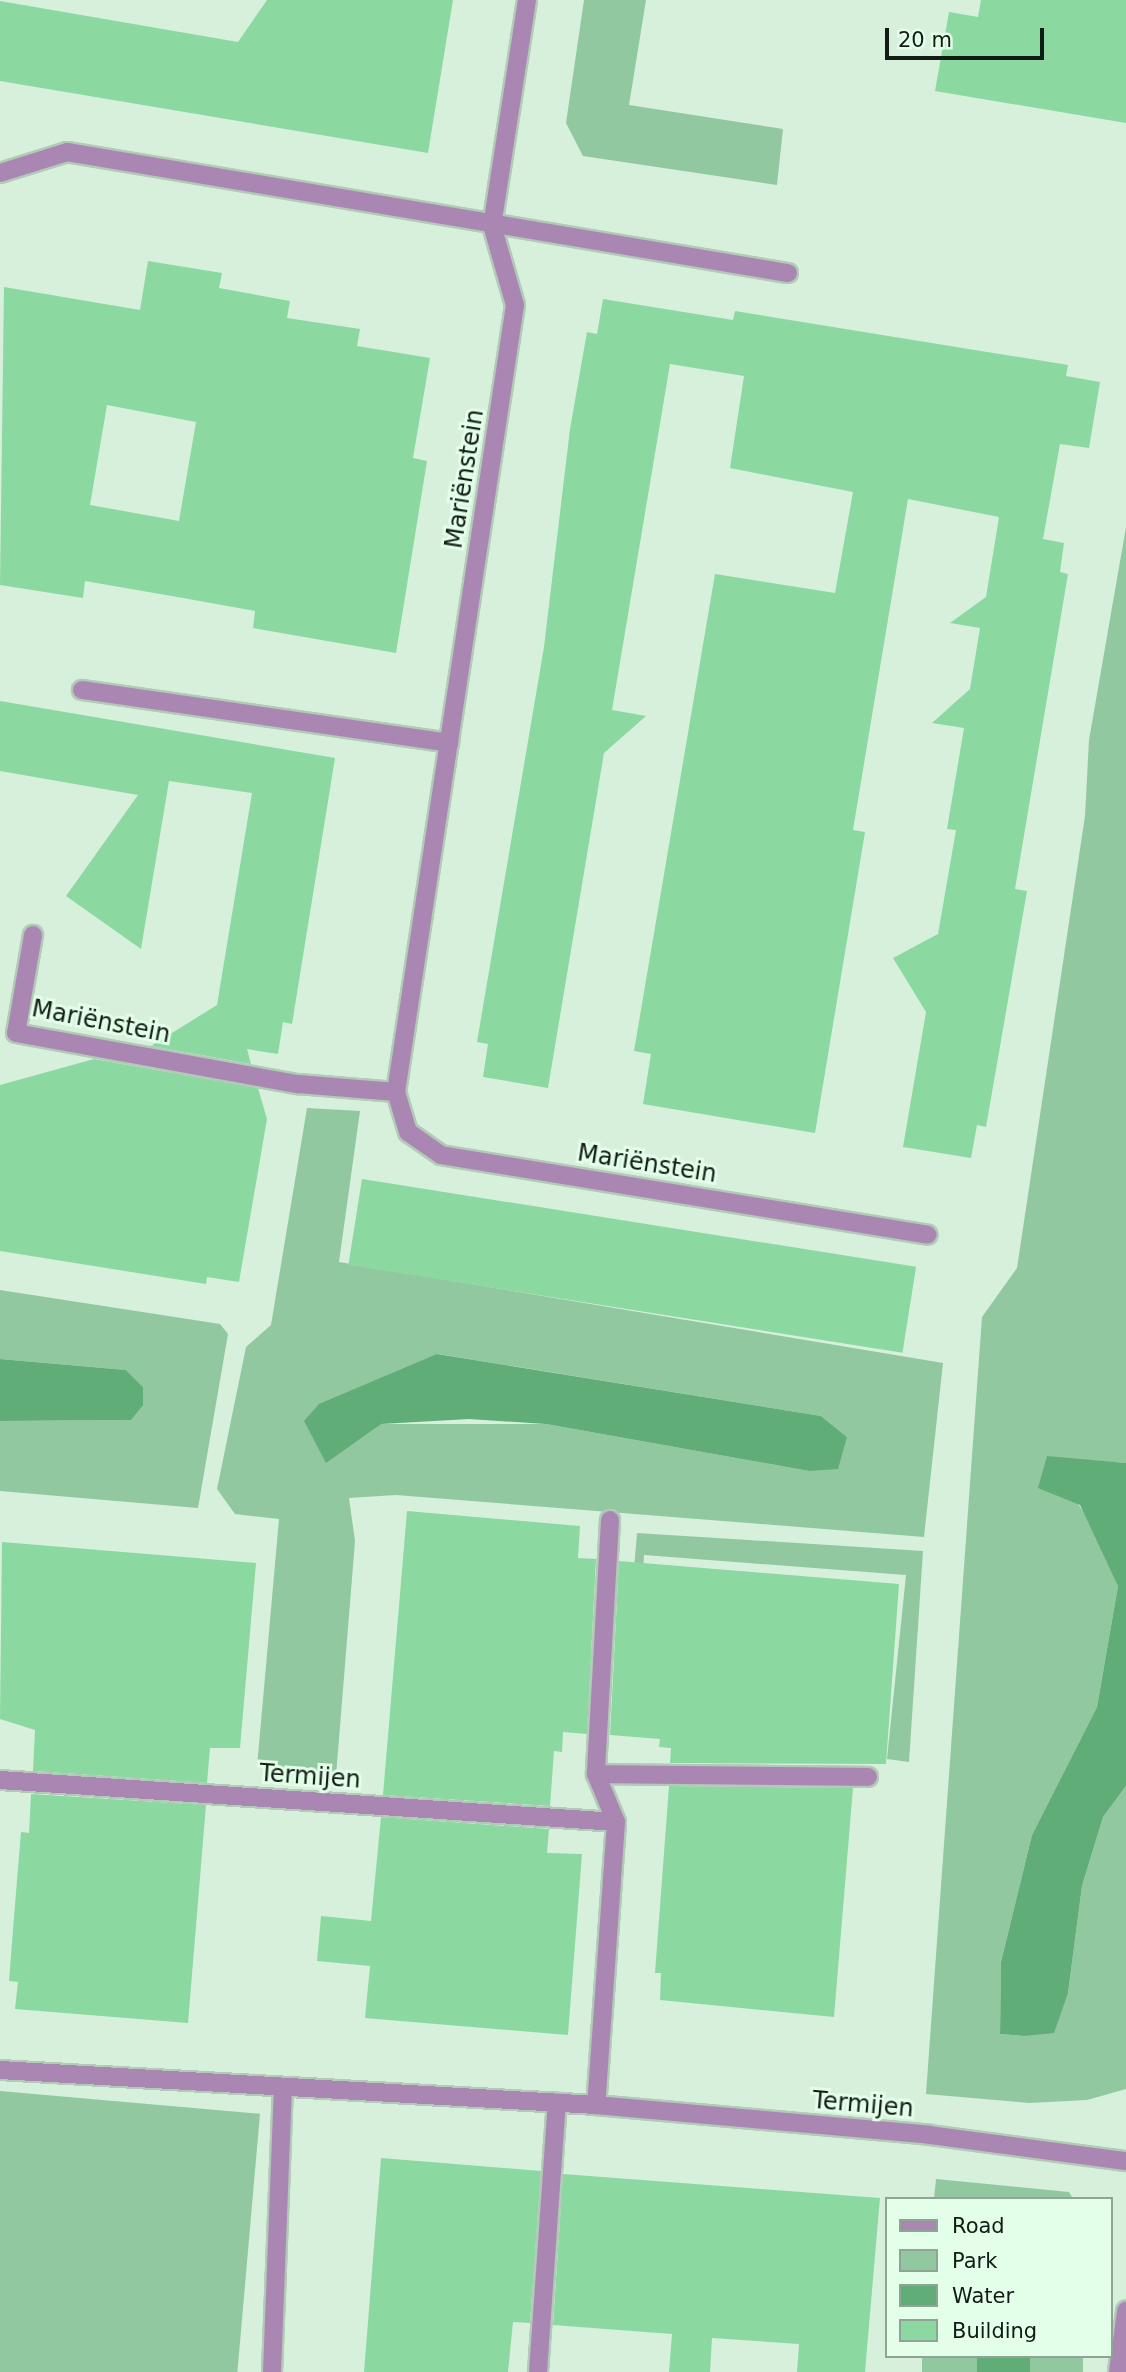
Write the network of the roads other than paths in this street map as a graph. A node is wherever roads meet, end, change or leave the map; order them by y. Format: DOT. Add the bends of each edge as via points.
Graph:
graph roads {
  1 [pos="527,0"];
  2 [pos="0,173"];
  3 [pos="492,225"];
  4 [pos="788,273"];
  5 [pos="82,690"];
  6 [pos="449,743"];
  7 [pos="33,934"];
  8 [pos="396,1092"];
  9 [pos="927,1236"];
  10 [pos="610,1520"];
  11 [pos="596,1774"];
  12 [pos="868,1777"];
  13 [pos="0,1780"];
  14 [pos="616,1822"];
  15 [pos="0,2070"];
  16 [pos="283,2087"];
  17 [pos="557,2103"];
  18 [pos="596,2105"];
  19 [pos="1126,2161"];
  20 [pos="1126,2311"];
  21 [pos="272,2372"];
  22 [pos="538,2372"];
  23 [pos="1118,2372"];
  1 -- 3 [label="street, Mariënstein"];
  2 -- 3 [label="street" via="67,152"];
  3 -- 4 [label="street"];
  3 -- 6 [label="street, Mariënstein" via="515,305"];
  5 -- 6 [label="street"];
  6 -- 8 [label="street, Mariënstein"];
  7 -- 8 [label="street, Mariënstein" via="16,1033 298,1084"];
  8 -- 9 [label="street, Mariënstein" via="408,1132 441,1155"];
  10 -- 11 [label="street"];
  11 -- 12 [label="street"];
  11 -- 14 [label="street"];
  13 -- 14 [label="street, Termijen"];
  14 -- 18 [label="street"];
  15 -- 16 [label="street, Termijen"];
  16 -- 17 [label="street, Termijen"];
  16 -- 21 [label="street"];
  17 -- 18 [label="street, Termijen"];
  17 -- 22 [label="street"];
  18 -- 19 [label="street, Termijen" via="930,2135"];
  20 -- 23 [label="street"];
}
